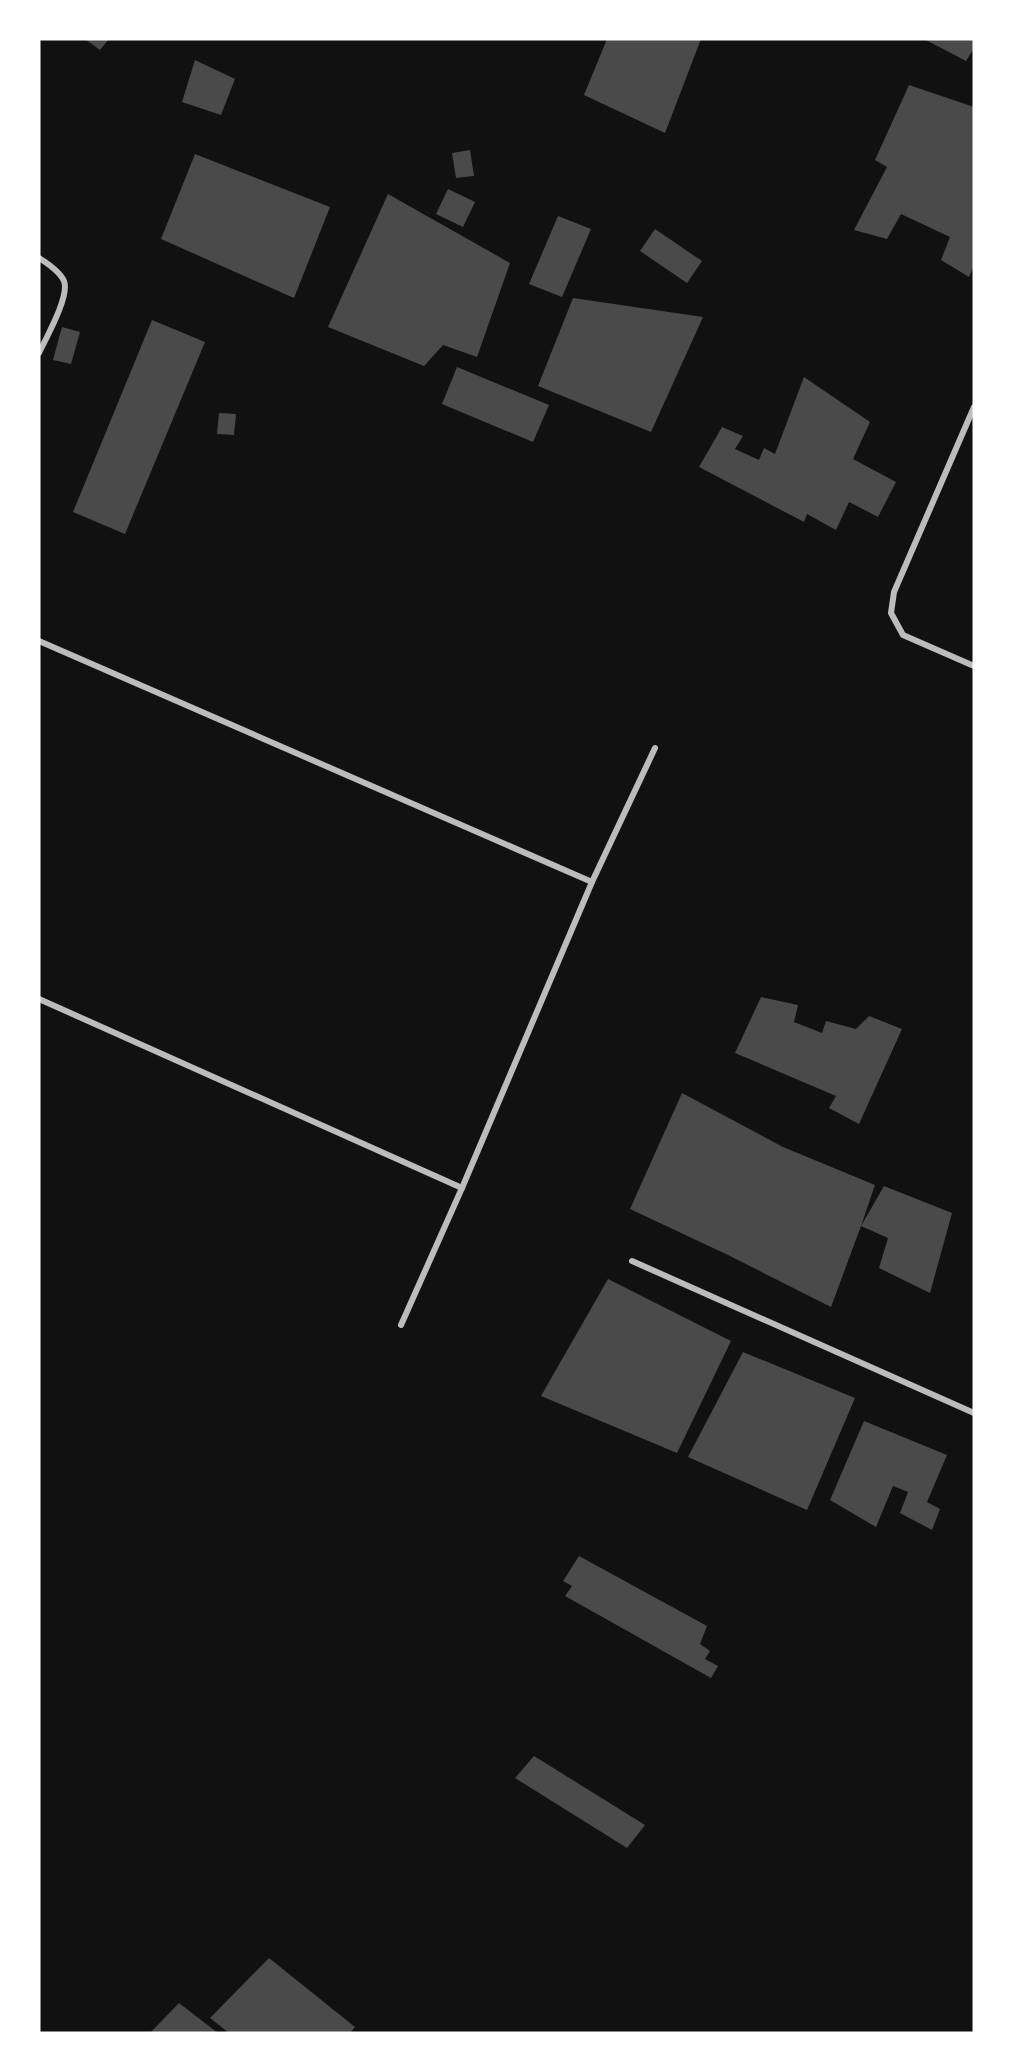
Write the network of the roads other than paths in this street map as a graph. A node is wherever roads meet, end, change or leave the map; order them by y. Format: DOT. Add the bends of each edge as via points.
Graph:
graph roads {
  1 [pos="39,258"];
  2 [pos="39,353"];
  3 [pos="974,407"];
  4 [pos="39,641"];
  5 [pos="974,666"];
  6 [pos="655,748"];
  7 [pos="592,882"];
  8 [pos="39,999"];
  9 [pos="462,1188"];
  10 [pos="632,1261"];
  11 [pos="401,1325"];
  12 [pos="974,1413"];
  1 -- 2 [label="street" via="60,274 65,283 64,295"];
  3 -- 5 [label="street" via="894,592 891,613 903,635"];
  4 -- 7 [label="street"];
  6 -- 7 [label="street"];
  7 -- 9 [label="street"];
  8 -- 9 [label="street"];
  9 -- 11 [label="street"];
  10 -- 12 [label="street"];
}
